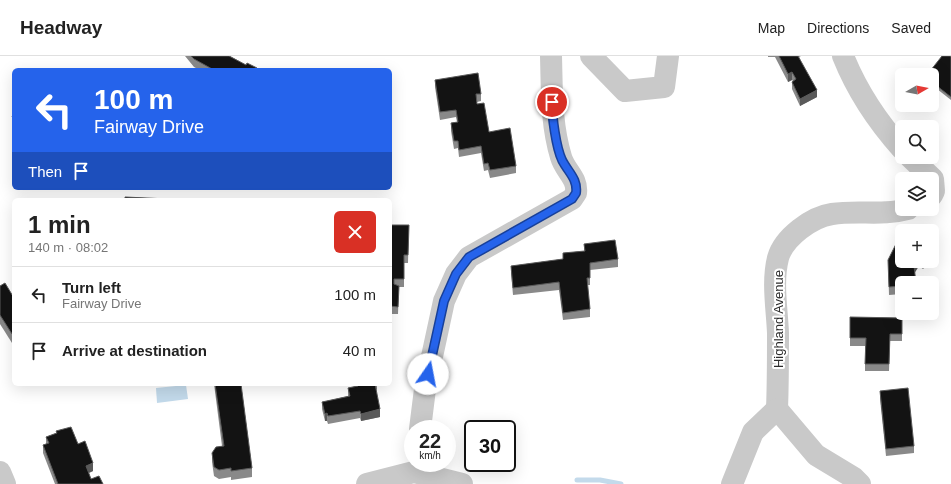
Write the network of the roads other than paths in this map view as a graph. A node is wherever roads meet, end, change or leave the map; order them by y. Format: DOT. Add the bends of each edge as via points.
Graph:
graph roads {
  1 [pos="551,56"];
  2 [pos="590,56"];
  3 [pos="668,56"];
  4 [pos="843,56"];
  5 [pos="895,141"];
  6 [pos="917,164"];
  7 [pos="926,172"];
  8 [pos="895,212"];
  9 [pos="777,409"];
  10 [pos="421,420"];
  11 [pos="404,471"];
  12 [pos="0,472"];
  13 [pos="426,472"];
  14 [pos="5,484"];
  15 [pos="367,484"];
  16 [pos="462,484"];
  17 [pos="732,484"];
  18 [pos="860,484"];
  1 -- 10 [label="street" via="552,117 561,159 575,181 576,193 572,199 469,257 456,274 444,301 425,389"];
  2 -- 3 [label="street" via="625,91 664,87"];
  4 -- 5 [label="street" via="860,94 882,127"];
  6 -- 7 [label="street"];
  8 -- 9 [label="street, Highland Avenue" via="832,214 810,221 793,235 778,256 775,283 778,335"];
  9 -- 17 [label="street" via="753,432"];
  9 -- 18 [label="street" via="816,455"];
  11 -- 15 [label="street"];
  12 -- 14 [label="street"];
  13 -- 16 [label="street"];
}
